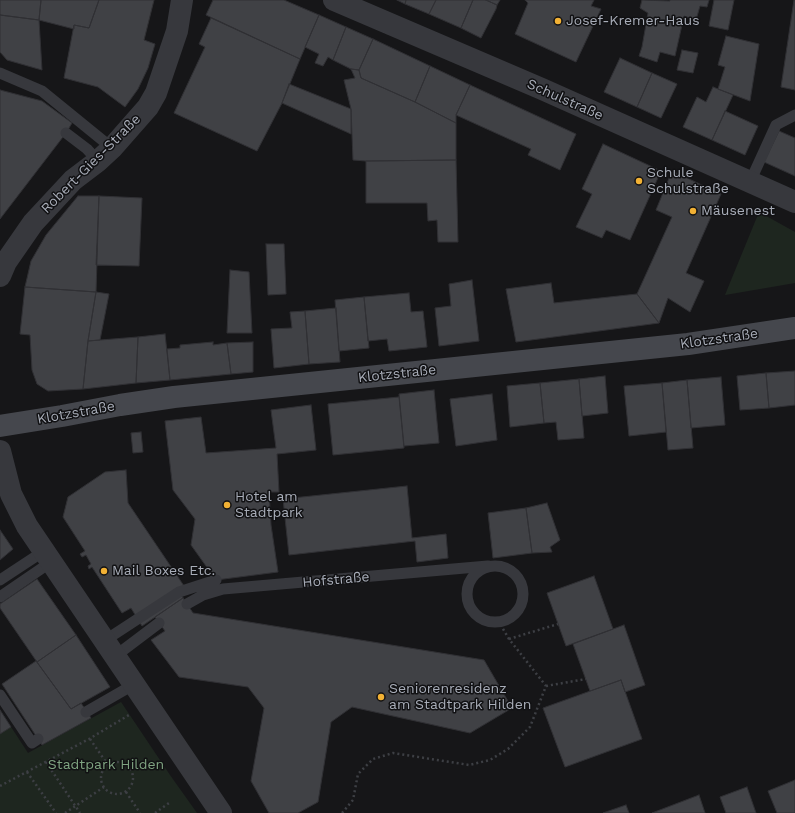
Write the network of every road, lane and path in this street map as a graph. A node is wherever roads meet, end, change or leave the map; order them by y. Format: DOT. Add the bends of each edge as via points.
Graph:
graph roads {
  1 [pos="182,0"];
  2 [pos="334,0"];
  3 [pos="0,73"];
  4 [pos="795,115"];
  5 [pos="66,133"];
  6 [pos="105,154"];
  7 [pos="750,182"];
  8 [pos="795,202"];
  9 [pos="2,265"];
  10 [pos="795,328"];
  11 [pos="0,426"];
  12 [pos="0,451"];
  13 [pos="47,556"];
  14 [pos="488,566"];
  15 [pos="0,580"];
  16 [pos="216,580"];
  17 [pos="0,597"];
  18 [pos="187,604"];
  19 [pos="499,622"];
  20 [pos="159,623"];
  21 [pos="558,624"];
  22 [pos="510,639"];
  23 [pos="109,649"];
  24 [pos="586,679"];
  25 [pos="133,684"];
  26 [pos="546,686"];
  27 [pos="0,695"];
  28 [pos="86,712"];
  29 [pos="133,712"];
  30 [pos="38,739"];
  31 [pos="90,739"];
  32 [pos="46,762"];
  33 [pos="108,764"];
  34 [pos="27,772"];
  35 [pos="0,786"];
  36 [pos="104,788"];
  37 [pos="126,792"];
  38 [pos="169,803"];
  39 [pos="75,806"];
  40 [pos="56,813"];
  41 [pos="65,813"];
  42 [pos="80,813"];
  43 [pos="140,813"];
  44 [pos="155,813"];
  45 [pos="221,813"];
  46 [pos="342,813"];
  1 -- 6 [label="street, Robert-Gies-Straße" via="176,31 156,93 148,107"];
  2 -- 7 [label="street, Schulstraße"];
  3 -- 6 [label="lane" via="42,91"];
  4 -- 7 [label="lane" via="776,125"];
  5 -- 6 [label="lane" via="87,149"];
  6 -- 9 [label="street, Robert-Gies-Straße" via="73,180 33,222"];
  7 -- 8 [label="street, Schulstraße"];
  10 -- 11 [label="main road, Klotzstraße" via="688,344 174,397"];
  12 -- 13 [label="street" via="10,494"];
  13 -- 15 [label="lane"];
  13 -- 17 [label="lane"];
  13 -- 23 [label="street"];
  14 -- 18 [label="lane, Hofstraße" via="223,589 203,595"];
  14 -- 19 [label="lane" via="472,577 467,595 474,613 481,619"];
  14 -- 19 [label="lane, Hofstraße" via="502,567 514,573 523,589 524,598 521,606 508,620"];
  16 -- 23 [label="lane" via="179,592"];
  19 -- 22 [label="path"];
  20 -- 23 [label="lane"];
  21 -- 22 [label="path"];
  22 -- 26 [label="path"];
  23 -- 25 [label="street"];
  24 -- 26 [label="path"];
  25 -- 28 [label="lane"];
  25 -- 45 [label="street"];
  26 -- 46 [label="path" via="530,727 508,749 490,760 470,765 392,753 373,759 358,774 353,800"];
  27 -- 30 [label="lane" via="32,743"];
  29 -- 31 [label="path"];
  31 -- 32 [label="path"];
  31 -- 33 [label="path"];
  32 -- 34 [label="path"];
  32 -- 39 [label="path"];
  33 -- 36 [label="path" via="101,778"];
  33 -- 37 [label="path" via="123,763 131,770 133,779"];
  34 -- 35 [label="path"];
  34 -- 40 [label="path"];
  36 -- 37 [label="path" via="112,794"];
  36 -- 39 [label="path"];
  37 -- 43 [label="path"];
  38 -- 44 [label="path"];
  39 -- 41 [label="path"];
  39 -- 42 [label="path"];
}
